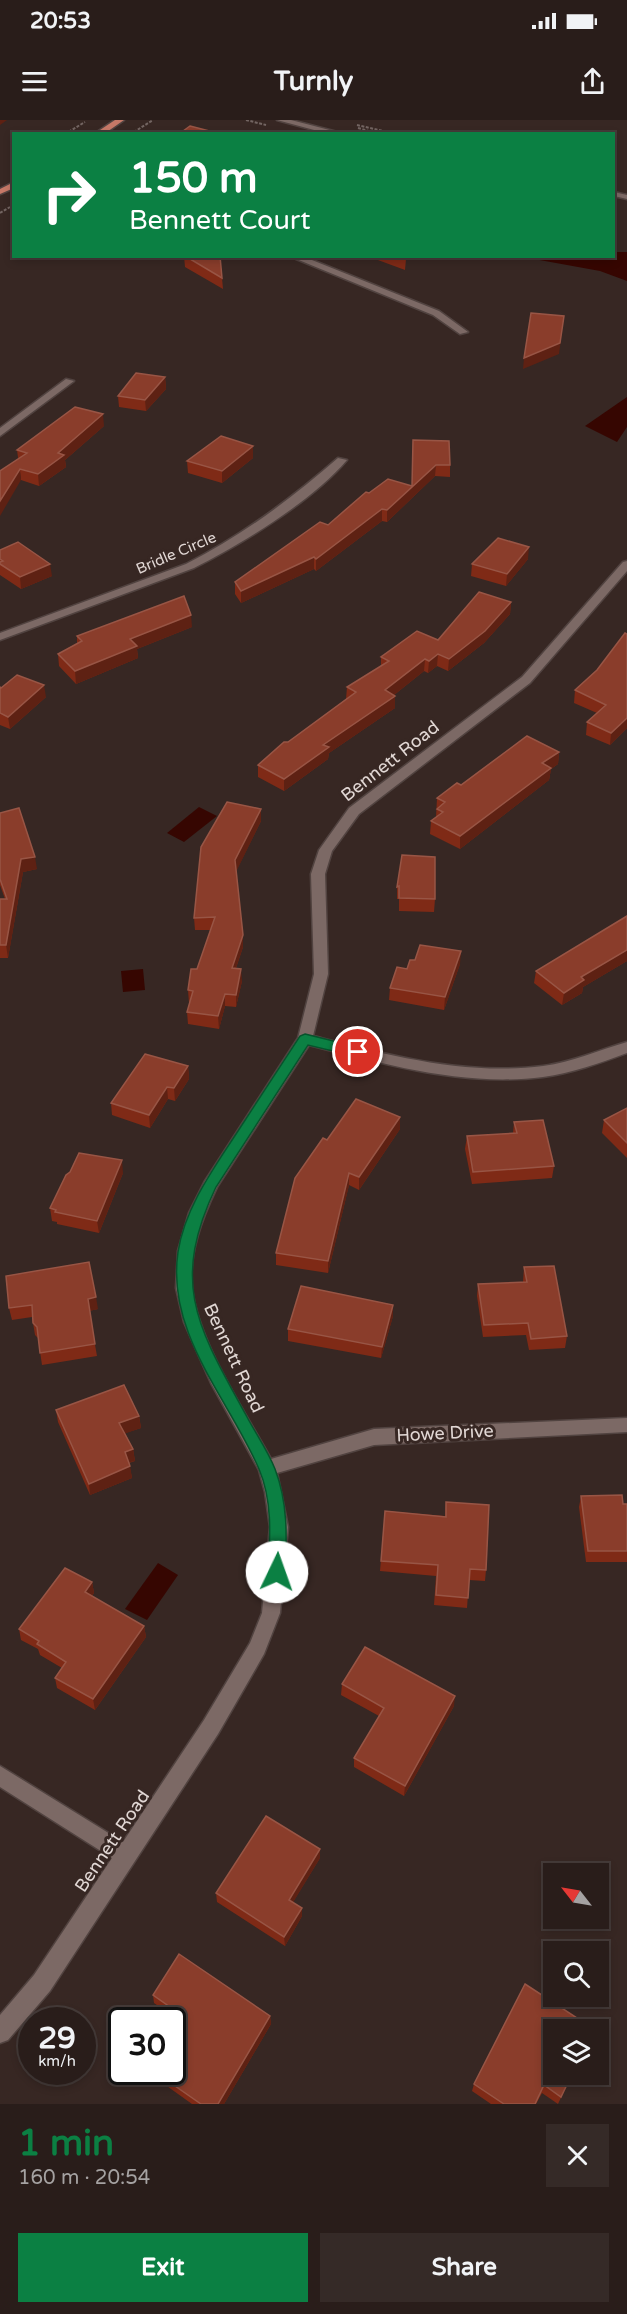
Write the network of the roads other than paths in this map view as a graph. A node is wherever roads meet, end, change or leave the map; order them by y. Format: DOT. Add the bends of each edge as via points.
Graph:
graph roads {
  1 [pos="120,120"];
  2 [pos="281,120"];
  3 [pos="101,132"];
  4 [pos="332,132"];
  5 [pos="298,258"];
  6 [pos="463,332"];
  7 [pos="69,381"];
  8 [pos="0,432"];
  9 [pos="342,460"];
  10 [pos="627,564"];
  11 [pos="0,637"];
  12 [pos="305,1039"];
  13 [pos="627,1047"];
  14 [pos="627,1425"];
  15 [pos="267,1468"];
  16 [pos="0,1776"];
  17 [pos="126,1855"];
  18 [pos="0,2032"];
  1 -- 3 [label="main road"];
  2 -- 4 [label="street"];
  5 -- 6 [label="street" via="436,313"];
  7 -- 8 [label="street"];
  9 -- 11 [label="street, Bridle Circle" via="272,520 219,552"];
  10 -- 12 [label="street, Bennett Road" via="525,680 354,811 338,830 318,874 321,974"];
  12 -- 13 [label="street" via="452,1073 486,1076 558,1070 600,1060"];
  12 -- 15 [label="street, Bennett Road" via="210,1185 186,1251 184,1288 192,1322"];
  14 -- 15 [label="street, Howe Drive" via="374,1437"];
  15 -- 17 [label="street, Bennett Road" via="279,1527 271,1613 257,1648 211,1727"];
  16 -- 17 [label="street"];
  17 -- 18 [label="street, Bennett Road" via="42,1983"];
}
